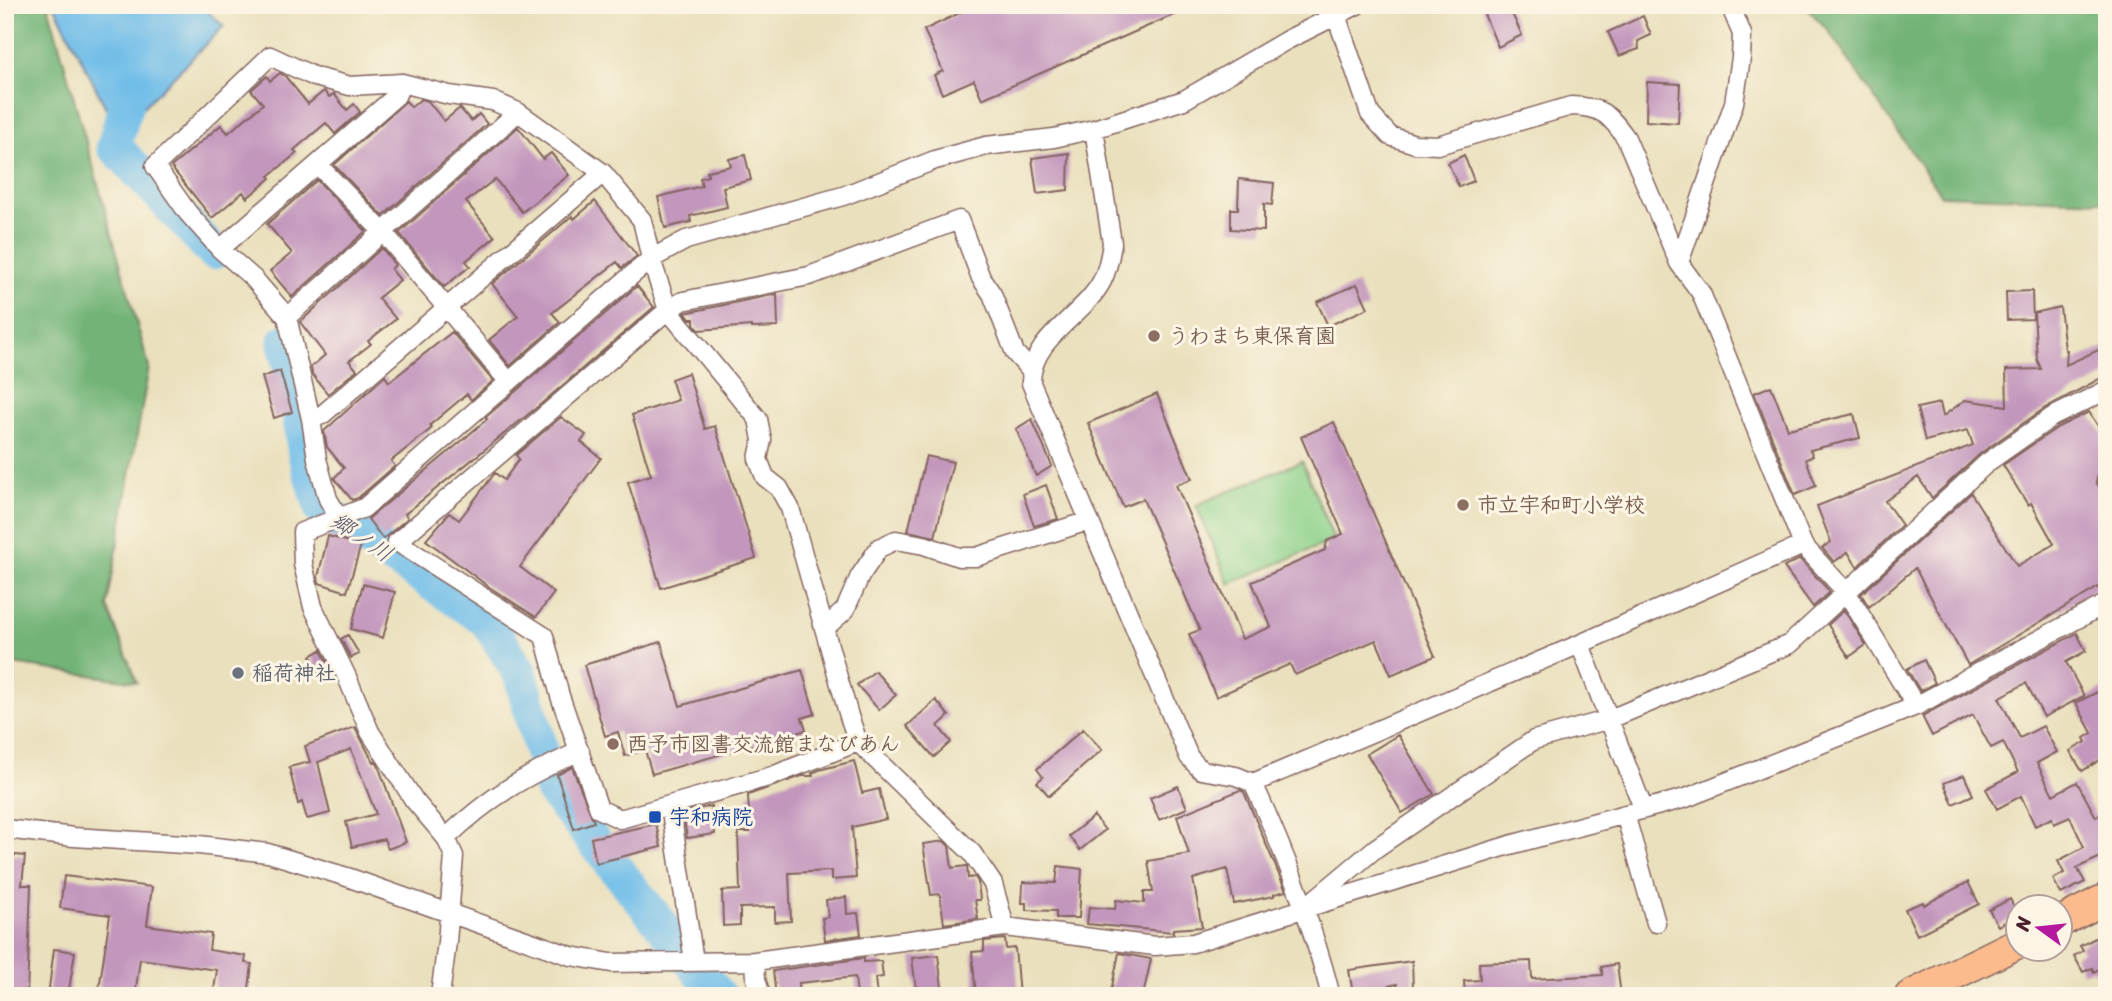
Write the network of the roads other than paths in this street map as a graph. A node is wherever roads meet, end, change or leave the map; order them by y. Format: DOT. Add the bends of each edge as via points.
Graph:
graph roads {
  1 [pos="1357,5"];
  2 [pos="1730,5"];
  3 [pos="1336,15"];
  4 [pos="402,83"];
  5 [pos="519,112"];
  6 [pos="1094,129"];
  7 [pos="318,165"];
  8 [pos="603,173"];
  9 [pos="383,232"];
  10 [pos="220,249"];
  11 [pos="651,259"];
  12 [pos="1679,263"];
  13 [pos="447,307"];
  14 [pos="668,310"];
  15 [pos="287,317"];
  16 [pos="1031,371"];
  17 [pos="509,382"];
  18 [pos="2107,390"];
  19 [pos="311,419"];
  20 [pos="339,518"];
  21 [pos="1088,521"];
  22 [pos="1803,545"];
  23 [pos="1847,593"];
  24 [pos="2107,603"];
  25 [pos="825,628"];
  26 [pos="1580,644"];
  27 [pos="1916,706"];
  28 [pos="1610,719"];
  29 [pos="858,742"];
  30 [pos="580,751"];
  31 [pos="1253,783"];
  32 [pos="670,805"];
  33 [pos="1643,808"];
  34 [pos="1625,814"];
  35 [pos="5,829"];
  36 [pos="446,838"];
  37 [pos="2107,898"];
  38 [pos="1306,907"];
  39 [pos="449,914"];
  40 [pos="2074,915"];
  41 [pos="1656,923"];
  42 [pos="1005,927"];
  43 [pos="2004,950"];
  44 [pos="694,961"];
  45 [pos="755,961"];
  46 [pos="440,996"];
  47 [pos="761,996"];
  48 [pos="1331,996"];
  49 [pos="1910,996"];
  1 -- 3 [label="street"];
  2 -- 12 [label="street" via="1742,34 1734,103"];
  3 -- 6 [label="street" via="1184,100"];
  3 -- 12 [label="street" via="1370,114 1390,136 1438,145 1572,106 1605,112 1626,138"];
  4 -- 5 [label="street" via="449,96 493,101"];
  4 -- 7 [label="street" via="396,96"];
  4 -- 10 [label="street" via="351,86 315,77 270,56 155,166"];
  5 -- 8 [label="street"];
  5 -- 9 [label="street"];
  6 -- 11 [label="street" via="986,146 935,160 843,196 686,240"];
  6 -- 16 [label="street" via="1112,243 1110,262 1101,283 1041,349"];
  7 -- 9 [label="street"];
  7 -- 10 [label="street"];
  8 -- 11 [label="street" via="642,220"];
  8 -- 13 [label="street"];
  9 -- 13 [label="street"];
  9 -- 15 [label="street"];
  10 -- 15 [label="street"];
  11 -- 14 [label="street"];
  11 -- 17 [label="street"];
  12 -- 22 [label="street" via="1701,293"];
  13 -- 17 [label="street"];
  13 -- 19 [label="street" via="322,415"];
  14 -- 16 [label="street" via="683,301 809,276 959,220 1015,353"];
  14 -- 25 [label="street" via="758,419 762,440 758,459 765,477 779,488 790,508"];
  14 -- 30 [label="street" via="397,542 544,636"];
  15 -- 19 [label="street"];
  16 -- 21 [label="street" via="1031,383"];
  17 -- 20 [label="street" via="364,508"];
  18 -- 23 [label="street" via="2052,417 1988,462"];
  19 -- 20 [label="street" via="328,499"];
  20 -- 36 [label="street" via="302,532 303,564 313,607 370,732 414,800"];
  21 -- 25 [label="street" via="976,557 959,557 896,540 879,548 845,610"];
  21 -- 31 [label="street" via="1188,757 1201,770"];
  22 -- 23 [label="street"];
  22 -- 26 [label="street"];
  23 -- 27 [label="street"];
  23 -- 28 [label="street" via="1790,644"];
  24 -- 27 [label="street"];
  25 -- 29 [label="street"];
  26 -- 28 [label="street"];
  26 -- 31 [label="street"];
  27 -- 33 [label="street" via="1686,798"];
  28 -- 33 [label="street"];
  28 -- 38 [label="street" via="1534,740 1376,848"];
  29 -- 32 [label="street" via="772,776"];
  29 -- 42 [label="street" via="972,853 993,884"];
  30 -- 32 [label="street" via="599,809 620,819"];
  30 -- 36 [label="street" via="506,789"];
  31 -- 38 [label="street"];
  32 -- 44 [label="street"];
  33 -- 34 [label="street"];
  34 -- 38 [label="street"];
  34 -- 41 [label="street"];
  35 -- 39 [label="street" via="268,853"];
  36 -- 39 [label="street" via="454,856"];
  37 -- 40 [label="highway"];
  38 -- 42 [label="street" via="1193,943 1155,946"];
  38 -- 48 [label="street"];
  39 -- 44 [label="street" via="571,956 611,963"];
  39 -- 46 [label="street"];
  42 -- 45 [label="street"];
  43 -- 49 [label="highway"];
  44 -- 45 [label="street"];
  45 -- 47 [label="street"];
}
